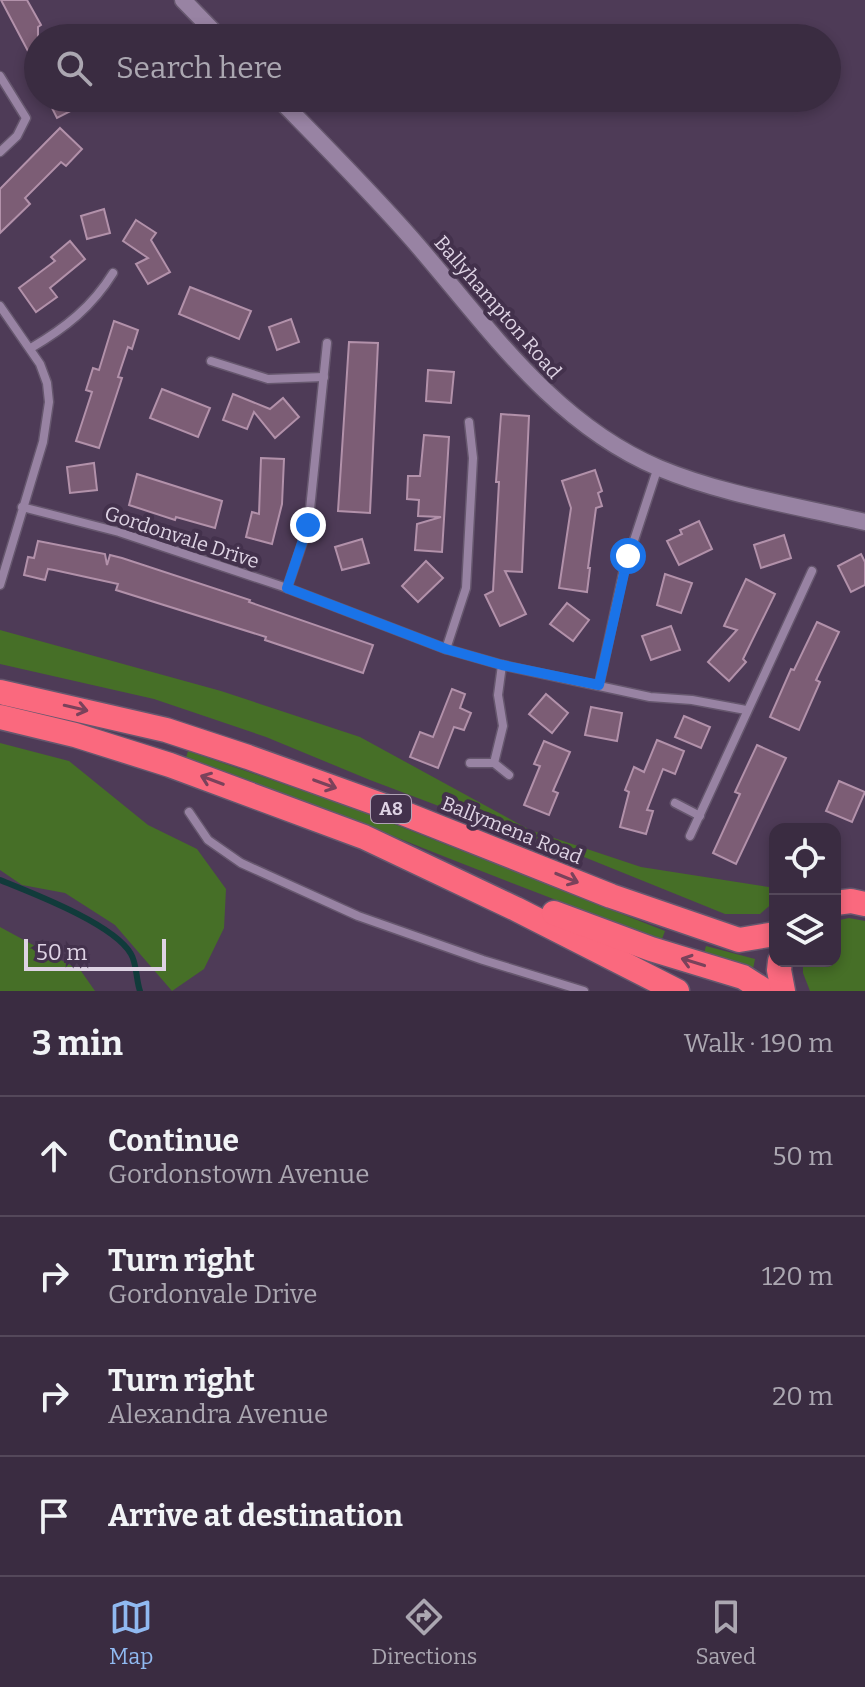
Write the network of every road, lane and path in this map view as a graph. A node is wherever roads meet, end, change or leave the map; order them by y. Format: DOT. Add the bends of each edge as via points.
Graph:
graph roads {
  1 [pos="183,0"];
  2 [pos="206,24"];
  3 [pos="0,76"];
  4 [pos="292,112"];
  5 [pos="0,152"];
  6 [pos="113,273"];
  7 [pos="0,306"];
  8 [pos="327,343"];
  9 [pos="31,348"];
  10 [pos="211,361"];
  11 [pos="324,377"];
  12 [pos="469,422"];
  13 [pos="658,467"];
  14 [pos="22,507"];
  15 [pos="865,522"];
  16 [pos="2,566"];
  17 [pos="812,571"];
  18 [pos="0,585"];
  19 [pos="287,588"];
  20 [pos="446,649"];
  21 [pos="502,665"];
  22 [pos="599,685"];
  23 [pos="0,692"];
  24 [pos="746,710"];
  25 [pos="0,717"];
  26 [pos="470,763"];
  27 [pos="494,763"];
  28 [pos="509,775"];
  29 [pos="675,803"];
  30 [pos="189,812"];
  31 [pos="700,816"];
  32 [pos="690,836"];
  33 [pos="364,837"];
  34 [pos="841,902"];
  35 [pos="865,904"];
  36 [pos="769,935"];
  37 [pos="781,967"];
  38 [pos="584,991"];
  39 [pos="677,991"];
  40 [pos="765,991"];
  41 [pos="783,991"];
  1 -- 2 [label="street"];
  3 -- 5 [label="street" via="26,118"];
  4 -- 13 [label="street, Ballyhampton Road" via="371,193 526,373 587,427"];
  6 -- 9 [label="street" via="94,301"];
  7 -- 9 [label="street"];
  8 -- 11 [label="street"];
  9 -- 14 [label="street" via="44,371 49,402 43,442"];
  10 -- 11 [label="street" via="268,379"];
  11 -- 19 [label="street" via="308,525"];
  12 -- 20 [label="street" via="473,458 466,588"];
  13 -- 15 [label="street, Ballyhampton Road"];
  13 -- 22 [label="street" via="623,574"];
  14 -- 16 [label="street"];
  14 -- 19 [label="street, Gordonvale Drive" via="119,532"];
  16 -- 18 [label="street"];
  17 -- 24 [label="street"];
  19 -- 20 [label="street, Gordonvale Drive"];
  20 -- 21 [label="street, Gordonvale Drive"];
  21 -- 22 [label="street, Gordonvale Drive"];
  21 -- 27 [label="street" via="498,700 503,726"];
  22 -- 24 [label="street, Gordonvale Drive"];
  23 -- 36 [label="highway, Ballymena Road / A8, one-way" via="166,730 248,757 739,940"];
  24 -- 31 [label="street"];
  33 -- 25 [label="highway, A8, one-way" via="170,765"];
  26 -- 27 [label="street"];
  27 -- 28 [label="street"];
  29 -- 31 [label="street"];
  30 -- 38 [label="street" via="208,840 241,863 358,916"];
  31 -- 32 [label="street"];
  33 -- 39 [label="highway, A8"];
  40 -- 33 [label="highway, A8, one-way" via="743,977 542,909"];
  34 -- 35 [label="highway"];
  37 -- 41 [label="highway"];
}
